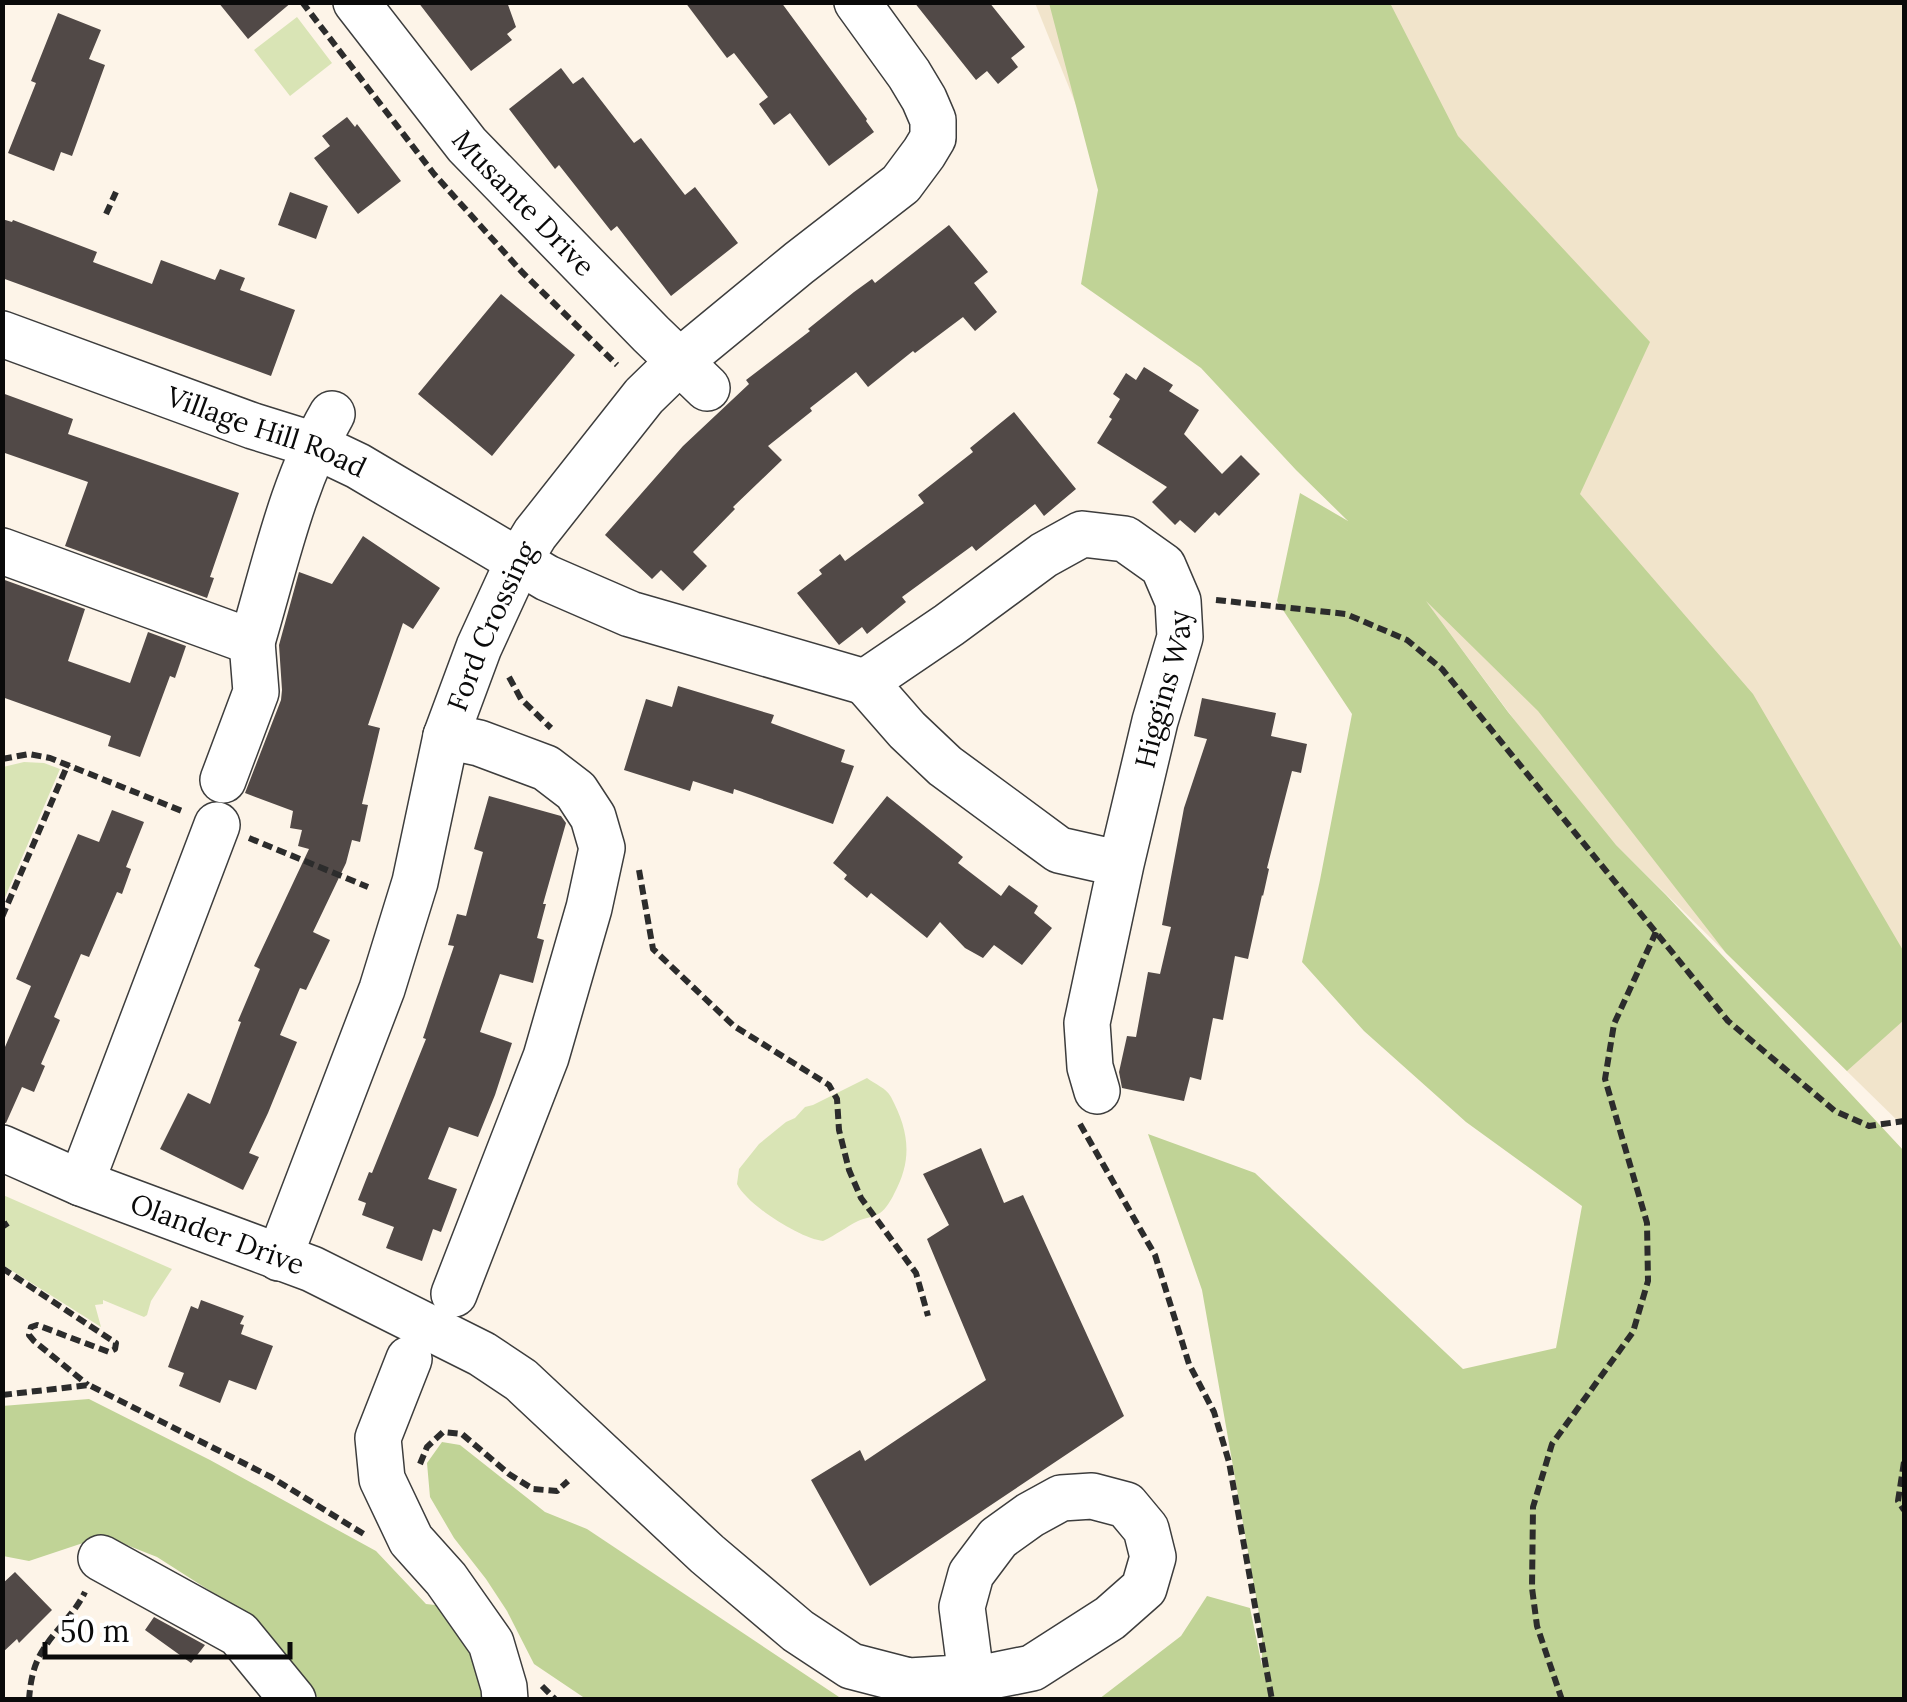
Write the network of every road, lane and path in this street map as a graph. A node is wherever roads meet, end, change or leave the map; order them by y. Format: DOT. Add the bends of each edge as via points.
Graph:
graph roads {
  1 [pos="356,2"];
  2 [pos="857,2"];
  3 [pos="116,192"];
  4 [pos="106,214"];
  5 [pos="2,334"];
  6 [pos="694,374"];
  7 [pos="323,429"];
  8 [pos="2,551"];
  9 [pos="518,562"];
  10 [pos="1178,601"];
  11 [pos="252,642"];
  12 [pos="504,667"];
  13 [pos="865,682"];
  14 [pos="446,736"];
  15 [pos="559,738"];
  16 [pos="68,764"];
  17 [pos="223,780"];
  18 [pos="217,825"];
  19 [pos="638,864"];
  20 [pos="1120,864"];
  21 [pos="2,917"];
  22 [pos="1656,932"];
  23 [pos="1088,1108"];
  24 [pos="1904,1121"];
  25 [pos="2,1148"];
  26 [pos="81,1183"];
  27 [pos="279,1258"];
  28 [pos="2,1268"];
  29 [pos="928,1316"];
  30 [pos="431,1326"];
  31 [pos="89,1385"];
  32 [pos="2,1395"];
  33 [pos="1904,1462"];
  34 [pos="568,1480"];
  35 [pos="420,1482"];
  36 [pos="1904,1510"];
  37 [pos="372,1538"];
  38 [pos="101,1558"];
  39 [pos="971,1676"];
  40 [pos="522,1691"];
  41 [pos="29,1700"];
  42 [pos="293,1700"];
  43 [pos="556,1700"];
  44 [pos="1272,1700"];
  45 [pos="1562,1700"];
  1 -- 6 [label="street, Musante Drive" via="467,145"];
  2 -- 6 [label="street, Ford Crossing" via="924,99 932,138 901,184 799,263"];
  3 -- 4 [label="path"];
  5 -- 7 [label="street, Village Hill Road" via="254,426"];
  6 -- 9 [label="street, Ford Crossing" via="644,396"];
  7 -- 9 [label="street, Village Hill Road" via="358,466"];
  7 -- 11 [label="street"];
  8 -- 11 [label="street"];
  9 -- 13 [label="street" via="630,614"];
  9 -- 14 [label="street, Ford Crossing"];
  10 -- 13 [label="street, Higgins Way" via="1163,566 1125,539 1082,534"];
  10 -- 20 [label="street, Higgins Way" via="1180,638"];
  10 -- 22 [label="path" via="1346,614 1408,640 1442,669"];
  11 -- 17 [label="street" via="256,692"];
  12 -- 15 [label="path" via="521,699"];
  13 -- 20 [label="street" via="945,766 1059,850"];
  14 -- 27 [label="street, Ford Crossing" via="416,882 382,989"];
  14 -- 30 [label="street" via="546,768 576,790 602,848 546,1057"];
  16 -- 21 [label="path"];
  18 -- 26 [label="street"];
  19 -- 29 [label="path" via="653,948 734,1026 829,1086 862,1198 916,1273"];
  20 -- 23 [label="street, Higgins Way" via="1087,1023"];
  22 -- 24 [label="path" via="1728,1021 1835,1111 1869,1126"];
  22 -- 45 [label="path" via="1614,1024 1605,1079 1647,1224 1648,1281 1633,1332 1552,1444 1533,1507 1537,1626"];
  23 -- 44 [label="path" via="1155,1255 1189,1364 1214,1412"];
  25 -- 26 [label="street, Olander Drive"];
  26 -- 27 [label="street, Olander Drive"];
  27 -- 30 [label="street, Olander Drive"];
  28 -- 31 [label="path" via="116,1343 108,1352 31,1327 34,1341"];
  30 -- 39 [label="street, Olander Drive" via="521,1380 798,1631 852,1666 909,1681"];
  30 -- 40 [label="street" via="378,1438 382,1479 411,1540 491,1643 504,1686"];
  31 -- 32 [label="path"];
  31 -- 37 [label="path"];
  33 -- 36 [label="path" via="1898,1501"];
  34 -- 35 [label="path" via="557,1491 533,1490 462,1434 443,1432 427,1447"];
  38 -- 41 [label="path" via="78,1607 39,1656"];
  38 -- 42 [label="street" via="240,1634"];
  39 -- 39 [label="street" via="1032,1668 1144,1588 1153,1557 1146,1529 1126,1505 1092,1496 1061,1498 998,1538 971,1574 962,1608"];
  40 -- 43 [label="path"];
}
